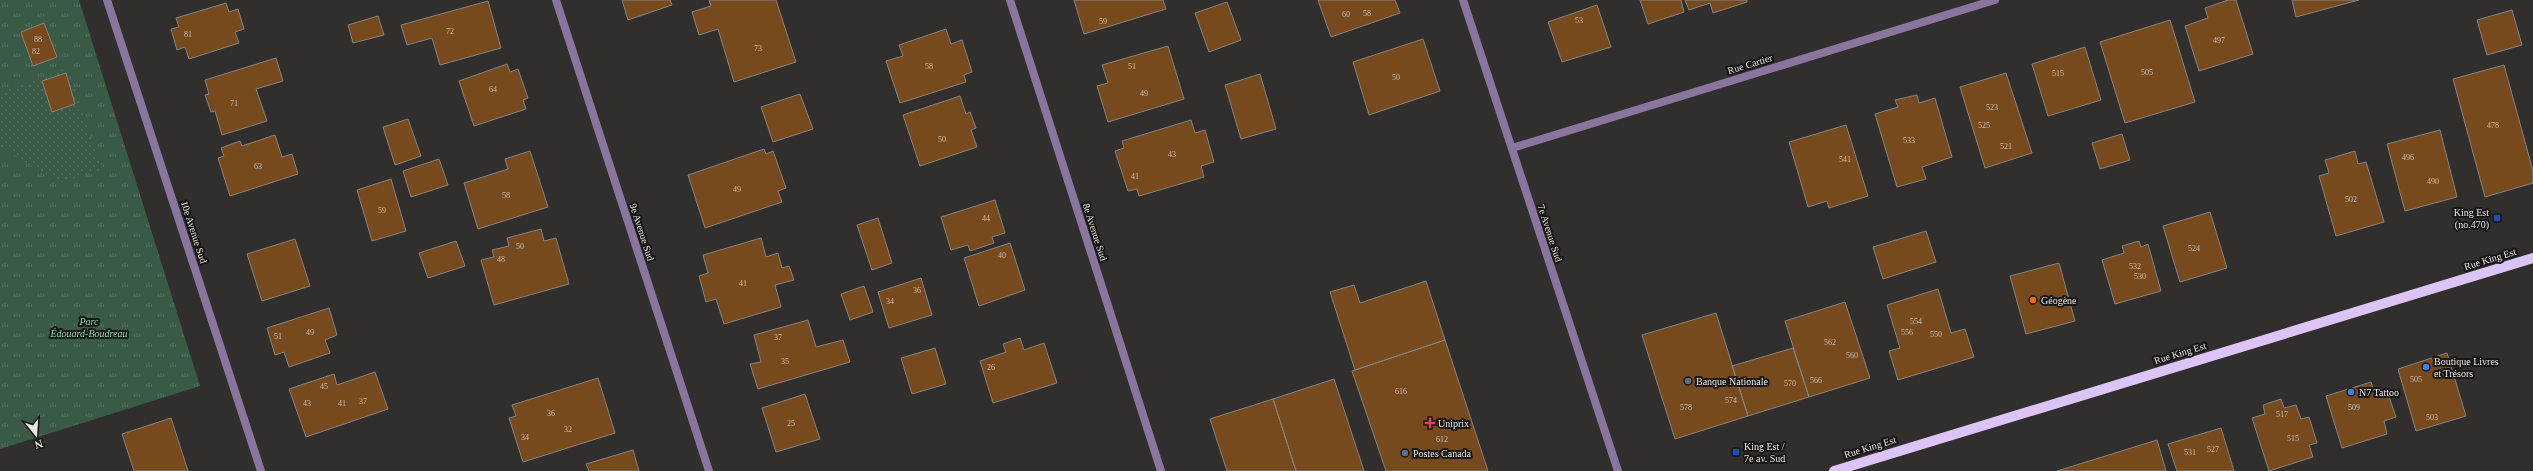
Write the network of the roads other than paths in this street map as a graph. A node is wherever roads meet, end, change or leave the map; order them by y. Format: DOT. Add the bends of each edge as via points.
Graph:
graph roads {
  1 [pos="107,0"];
  2 [pos="556,0"];
  3 [pos="1010,0"];
  4 [pos="1464,0"];
  5 [pos="1995,0"];
  6 [pos="1512,148"];
  7 [pos="2533,258"];
  8 [pos="261,471"];
  9 [pos="709,471"];
  10 [pos="1161,471"];
  11 [pos="1618,471"];
  12 [pos="1834,471"];
  1 -- 8 [label="street, 10e Avenue Sud"];
  2 -- 9 [label="street, 9e Avenue Sud"];
  3 -- 10 [label="street, 8e Avenue Sud"];
  4 -- 6 [label="street, 7e Avenue Sud"];
  5 -- 6 [label="street, Rue Cartier"];
  6 -- 11 [label="street, 7e Avenue Sud"];
  7 -- 12 [label="main road, Rue King Est"];
}
